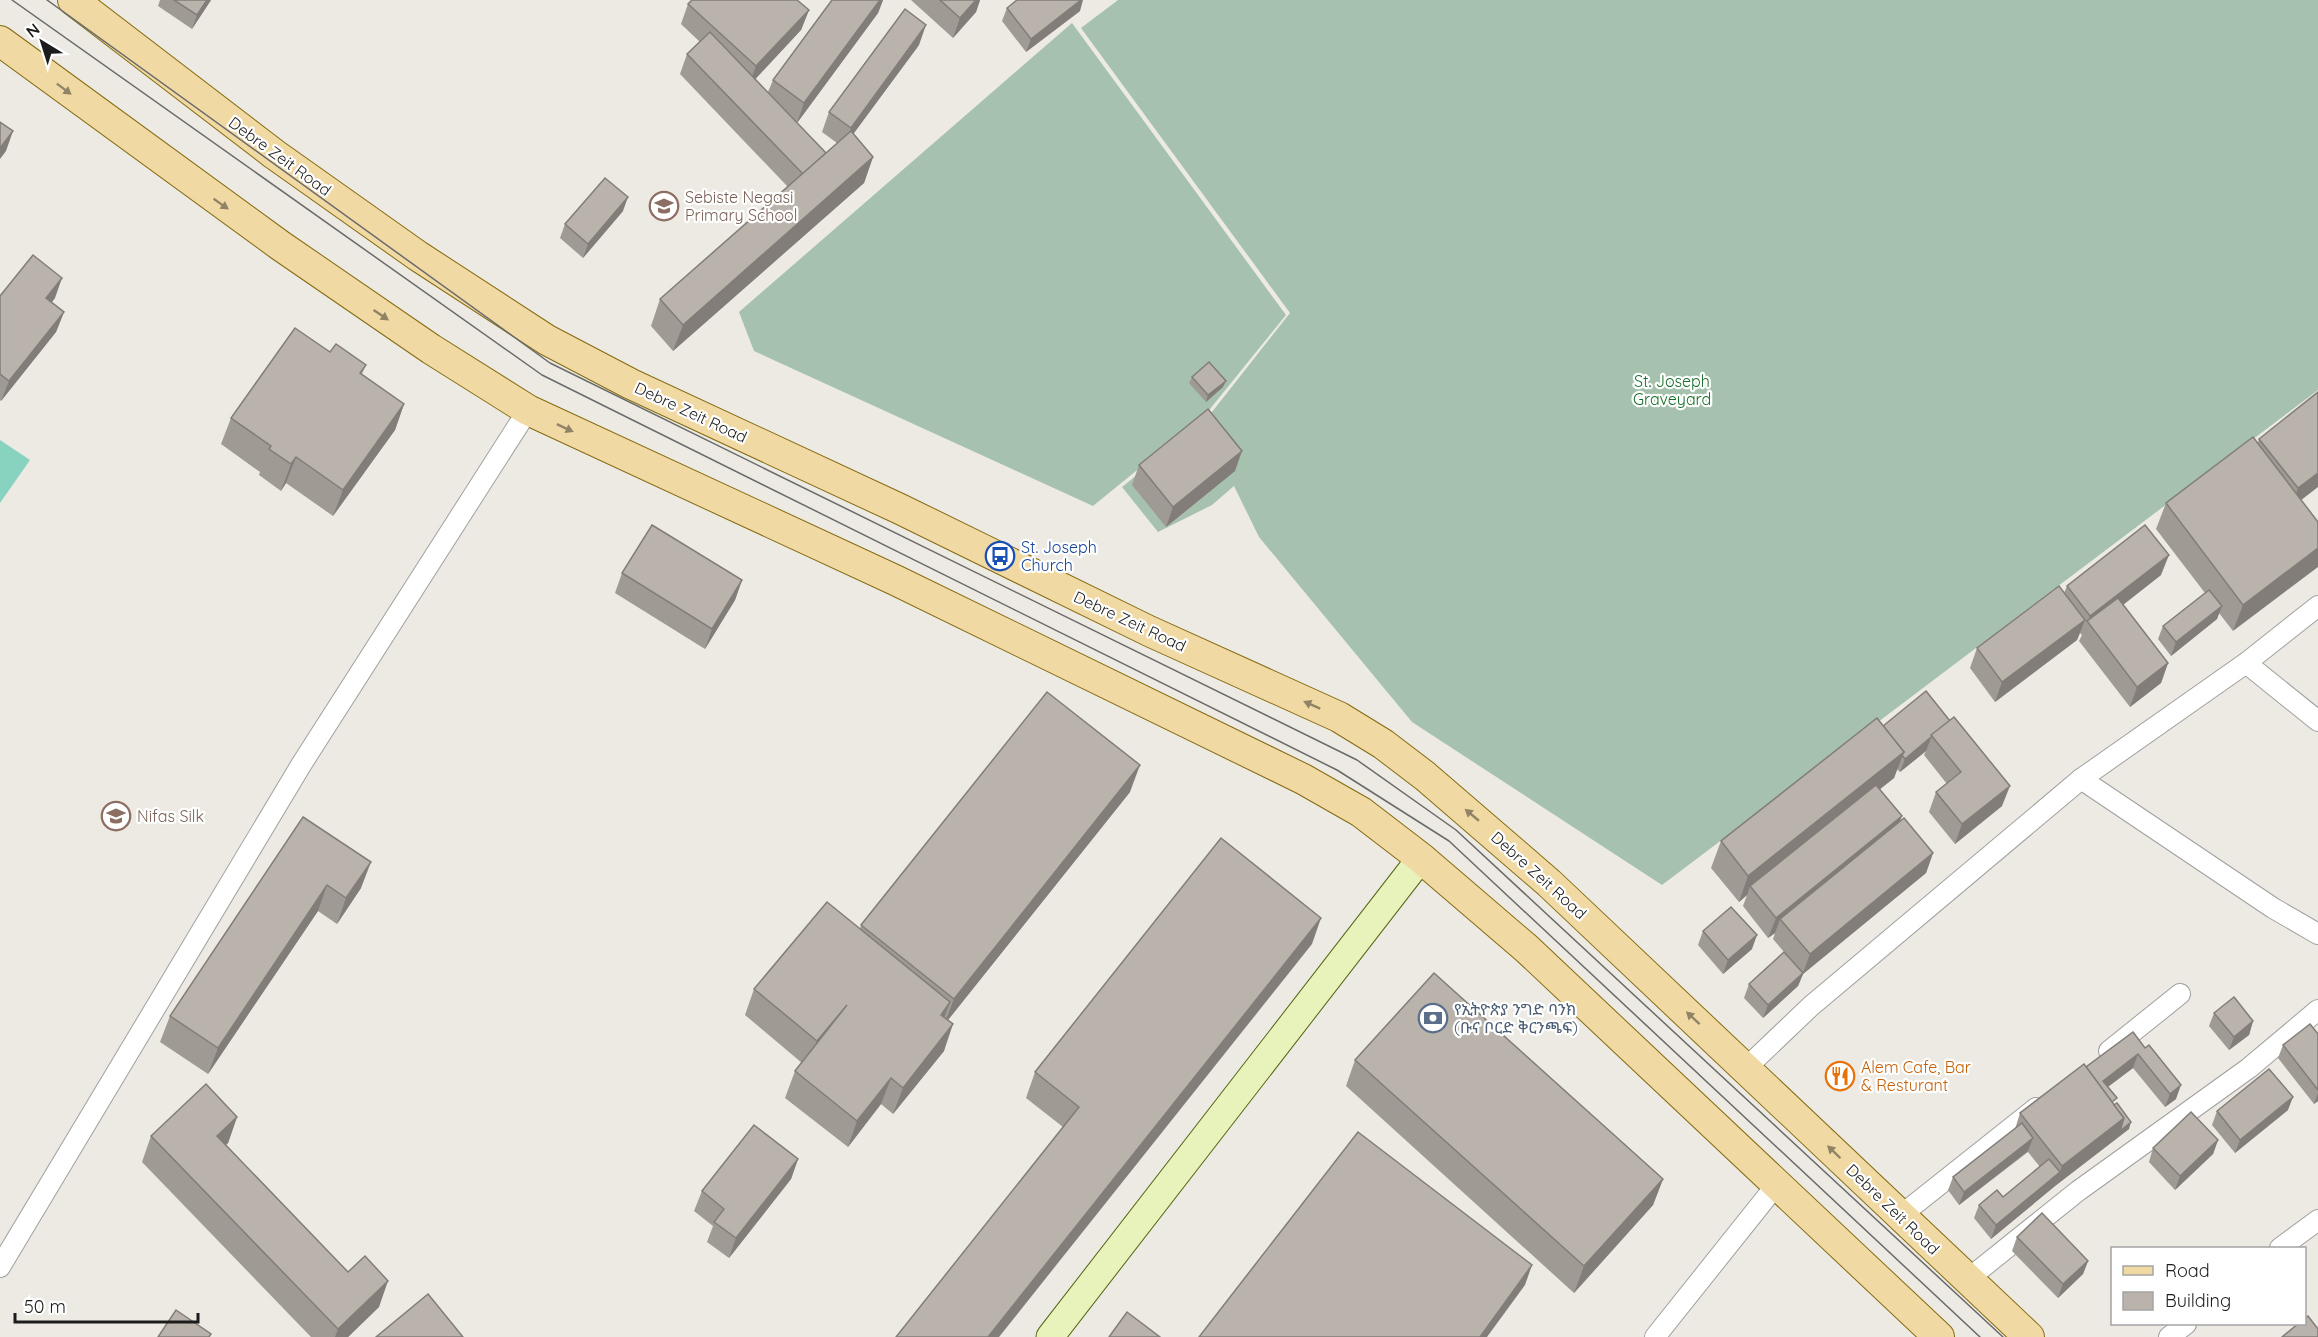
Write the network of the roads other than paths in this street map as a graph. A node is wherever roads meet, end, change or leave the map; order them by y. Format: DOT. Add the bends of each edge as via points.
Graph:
graph roads {
  1 [pos="73,0"];
  2 [pos="0,41"];
  3 [pos="528,410"];
  4 [pos="2318,606"];
  5 [pos="2246,663"];
  6 [pos="2318,721"];
  7 [pos="2080,779"];
  8 [pos="1421,858"];
  9 [pos="2318,934"];
  10 [pos="2180,994"];
  11 [pos="2318,1010"];
  12 [pos="2096,1061"];
  13 [pos="1746,1068"];
  14 [pos="2049,1098"];
  15 [pos="1777,1184"];
  16 [pos="1900,1216"];
  17 [pos="2318,1220"];
  18 [pos="2281,1247"];
  19 [pos="0,1267"];
  20 [pos="1968,1279"];
  21 [pos="2184,1325"];
  22 [pos="1050,1337"];
  23 [pos="1655,1337"];
  24 [pos="1939,1337"];
  25 [pos="2029,1337"];
  26 [pos="2169,1337"];
  13 -- 1 [label="main road, Debre Zeit Road, one-way" via="1549,883 1383,744 1339,717 1149,631 631,384 547,340 274,154"];
  2 -- 3 [label="main road, one-way" via="280,246"];
  3 -- 8 [label="main road, one-way" via="895,580 1304,779 1361,812"];
  3 -- 19 [label="street" via="301,765"];
  4 -- 5 [label="street"];
  5 -- 6 [label="street"];
  5 -- 7 [label="street"];
  7 -- 9 [label="street"];
  7 -- 13 [label="street" via="1811,1006"];
  8 -- 15 [label="main road" via="1526,948"];
  8 -- 22 [label="main road"];
  10 -- 12 [label="street"];
  11 -- 20 [label="street" via="2249,1068 2078,1191"];
  16 -- 13 [label="main road, Debre Zeit Road, one-way"];
  14 -- 16 [label="street"];
  15 -- 23 [label="street"];
  15 -- 24 [label="main road"];
  16 -- 20 [label="main road, Debre Zeit Road"];
  17 -- 18 [label="street"];
  20 -- 25 [label="main road, Debre Zeit Road"];
  21 -- 26 [label="street"];
}
